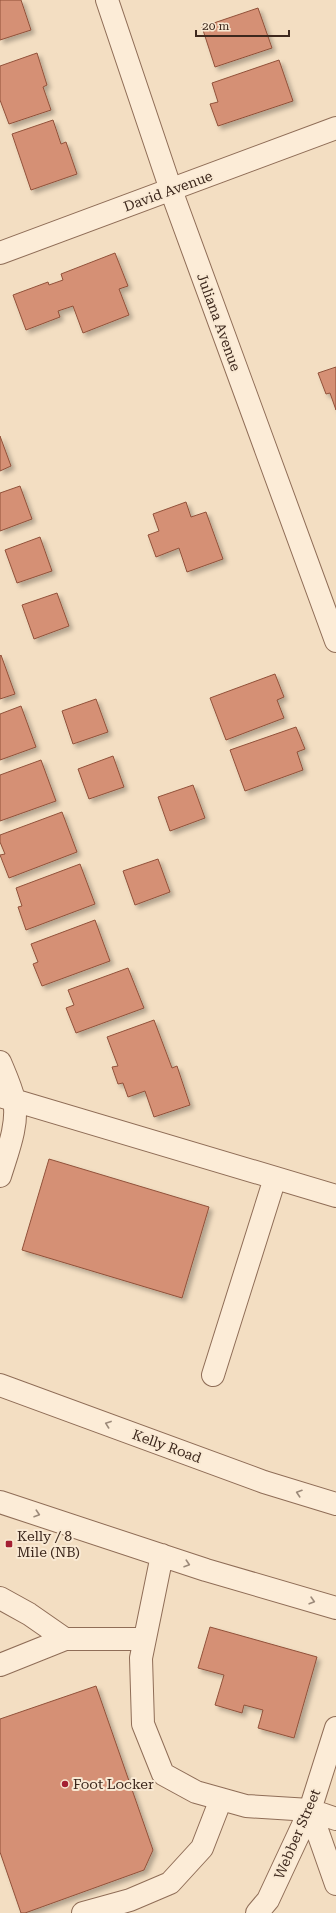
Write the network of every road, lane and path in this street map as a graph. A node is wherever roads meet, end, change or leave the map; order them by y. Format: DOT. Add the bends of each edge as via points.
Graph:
graph roads {
  1 [pos="107,0"];
  2 [pos="336,128"];
  3 [pos="171,190"];
  4 [pos="0,254"];
  5 [pos="336,641"];
  6 [pos="0,1062"];
  7 [pos="7,1098"];
  8 [pos="0,1176"];
  9 [pos="275,1178"];
  10 [pos="336,1196"];
  11 [pos="213,1375"];
  12 [pos="0,1385"];
  13 [pos="0,1502"];
  14 [pos="336,1504"];
  15 [pos="162,1555"];
  16 [pos="0,1598"];
  17 [pos="336,1608"];
  18 [pos="65,1639"];
  19 [pos="144,1640"];
  20 [pos="0,1665"];
  21 [pos="336,1728"];
  22 [pos="221,1799"];
  23 [pos="310,1810"];
  24 [pos="336,1819"];
  25 [pos="336,1884"];
  26 [pos="83,1913"];
  27 [pos="256,1913"];
  1 -- 3 [label="street, Juliana Avenue"];
  2 -- 3 [label="street, David Avenue"];
  3 -- 4 [label="street, David Avenue"];
  3 -- 5 [label="street, Juliana Avenue"];
  6 -- 7 [label="street"];
  7 -- 8 [label="street" via="15,1118"];
  7 -- 9 [label="street"];
  9 -- 10 [label="street"];
  9 -- 11 [label="street"];
  14 -- 12 [label="street, Kelly Road, one-way" via="264,1482"];
  13 -- 15 [label="street, one-way"];
  15 -- 17 [label="street, one-way"];
  15 -- 19 [label="street"];
  16 -- 18 [label="street"];
  18 -- 19 [label="street"];
  18 -- 20 [label="street"];
  19 -- 22 [label="street" via="141,1658 143,1724 163,1774 196,1792"];
  21 -- 23 [label="street, Webber Street"];
  22 -- 23 [label="street" via="246,1806"];
  22 -- 26 [label="street" via="202,1848 170,1883 130,1900"];
  23 -- 24 [label="street"];
  23 -- 25 [label="street"];
  23 -- 27 [label="street, Webber Street" via="268,1900"];
}
